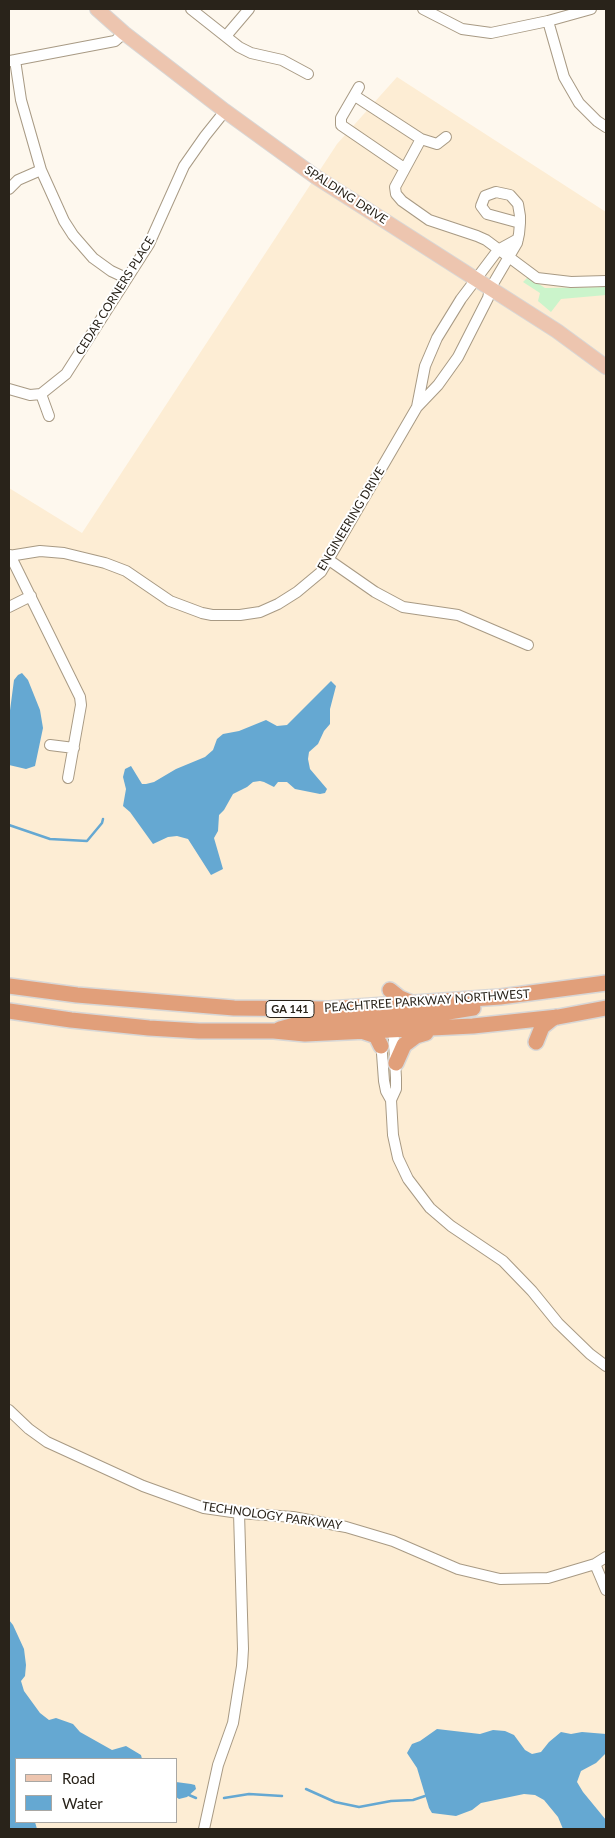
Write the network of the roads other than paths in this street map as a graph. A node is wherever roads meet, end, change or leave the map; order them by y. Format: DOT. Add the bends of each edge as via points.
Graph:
graph roads {
  1 [pos="97,9"];
  2 [pos="191,9"];
  3 [pos="249,9"];
  4 [pos="423,9"];
  5 [pos="591,9"];
  6 [pos="548,21"];
  7 [pos="124,33"];
  8 [pos="226,36"];
  9 [pos="12,61"];
  10 [pos="308,74"];
  11 [pos="225,111"];
  12 [pos="606,127"];
  13 [pos="446,137"];
  14 [pos="421,139"];
  15 [pos="404,168"];
  16 [pos="41,170"];
  17 [pos="9,189"];
  18 [pos="520,223"];
  19 [pos="518,239"];
  20 [pos="498,250"];
  21 [pos="510,257"];
  22 [pos="126,278"];
  23 [pos="476,280"];
  24 [pos="606,281"];
  25 [pos="490,289"];
  26 [pos="606,367"];
  27 [pos="9,389"];
  28 [pos="41,394"];
  29 [pos="416,406"];
  30 [pos="49,416"];
  31 [pos="10,556"];
  32 [pos="329,560"];
  33 [pos="31,596"];
  34 [pos="9,607"];
  35 [pos="528,645"];
  36 [pos="50,745"];
  37 [pos="74,748"];
  38 [pos="68,778"];
  39 [pos="606,983"];
  40 [pos="9,986"];
  41 [pos="500,997"];
  42 [pos="606,1008"];
  43 [pos="9,1011"];
  44 [pos="387,1014"];
  45 [pos="558,1017"];
  46 [pos="512,1023"];
  47 [pos="448,1029"];
  48 [pos="274,1031"];
  49 [pos="362,1032"];
  50 [pos="381,1046"];
  51 [pos="396,1063"];
  52 [pos="391,1100"];
  53 [pos="606,1366"];
  54 [pos="9,1410"];
  55 [pos="239,1513"];
  56 [pos="606,1557"];
  57 [pos="594,1564"];
  58 [pos="606,1590"];
  59 [pos="204,1829"];
  1 -- 7 [label="main road, SPALDING DRIVE"];
  2 -- 8 [label="street"];
  3 -- 8 [label="street"];
  4 -- 6 [label="street" via="462,29 476,32 491,33"];
  5 -- 6 [label="street"];
  6 -- 12 [label="street" via="564,77 579,103"];
  7 -- 9 [label="street" via="115,41"];
  7 -- 11 [label="main road, SPALDING DRIVE"];
  8 -- 10 [label="street" via="251,53 282,60"];
  9 -- 16 [label="street"];
  11 -- 22 [label="street, CEDAR CORNERS PLACE" via="184,166 149,244"];
  11 -- 23 [label="main road, SPALDING DRIVE" via="316,176"];
  13 -- 14 [label="street" via="437,144"];
  14 -- 15 [label="street"];
  14 -- 15 [label="street" via="357,92 341,118 341,126"];
  15 -- 20 [label="street" via="395,186 396,194 402,200 429,220 477,236"];
  16 -- 17 [label="street" via="18,180"];
  16 -- 22 [label="street" via="73,235 93,258"];
  18 -- 19 [label="street, ENGINEERING DRIVE"];
  19 -- 20 [label="street"];
  19 -- 21 [label="street, ENGINEERING DRIVE"];
  20 -- 21 [label="street"];
  20 -- 23 [label="street, ENGINEERING DRIVE"];
  21 -- 24 [label="street" via="537,278 571,282"];
  21 -- 25 [label="street, ENGINEERING DRIVE"];
  22 -- 28 [label="street, CEDAR CORNERS PLACE" via="66,374"];
  23 -- 25 [label="main road, SPALDING DRIVE"];
  23 -- 29 [label="street, ENGINEERING DRIVE" via="437,338 425,366"];
  25 -- 26 [label="main road, SPALDING DRIVE" via="557,331"];
  25 -- 29 [label="street, ENGINEERING DRIVE" via="458,357 438,385"];
  27 -- 28 [label="street" via="30,395"];
  28 -- 30 [label="street"];
  29 -- 32 [label="street, ENGINEERING DRIVE"];
  31 -- 32 [label="street, ENGINEERING DRIVE" via="40,551 105,563 126,571 170,601 202,613 226,615 260,612 278,604 309,583"];
  31 -- 33 [label="street"];
  32 -- 35 [label="street" via="403,607 458,615"];
  33 -- 34 [label="street"];
  33 -- 37 [label="street" via="82,704"];
  36 -- 37 [label="street"];
  37 -- 38 [label="street"];
  39 -- 41 [label="highway, PEACHTREE PARKWAY NORTHWEST"];
  40 -- 44 [label="highway, PEACHTREE PARKWAY NORTHWEST / GA 141" via="234,1008 329,1009"];
  41 -- 44 [label="highway" via="460,1011"];
  41 -- 44 [label="highway, PEACHTREE PARKWAY NORTHWEST" via="416,1004 400,998"];
  42 -- 45 [label="highway, PEACHTREE PARKWAY NORTHWEST / GA 141"];
  43 -- 48 [label="highway, PEACHTREE PARKWAY NORTHWEST / GA 141" via="149,1028"];
  44 -- 47 [label="highway, PEACHTREE PARKWAY NORTHWEST / GA 141"];
  44 -- 48 [label="highway" via="323,1019"];
  44 -- 49 [label="highway, PEACHTREE PARKWAY NORTHWEST / GA 141"];
  44 -- 50 [label="street"];
  44 -- 51 [label="street"];
  45 -- 46 [label="highway, PEACHTREE PARKWAY NORTHWEST / GA 141"];
  45 -- 46 [label="highway" via="542,1027 536,1042 527,1029"];
  46 -- 47 [label="highway, PEACHTREE PARKWAY NORTHWEST / GA 141"];
  47 -- 51 [label="highway" via="423,1033 411,1039 404,1045"];
  48 -- 49 [label="highway, PEACHTREE PARKWAY NORTHWEST / GA 141" via="305,1034"];
  49 -- 50 [label="highway" via="376,1036"];
  50 -- 52 [label="street" via="386,1092"];
  51 -- 52 [label="street" via="396,1089"];
  52 -- 53 [label="street" via="396,1152 420,1197 442,1219 503,1262 558,1323"];
  54 -- 55 [label="street, TECHNOLOGY PARKWAY" via="47,1442 143,1486 204,1508"];
  55 -- 57 [label="street, TECHNOLOGY PARKWAY" via="292,1517 346,1527 458,1569 500,1579 548,1578"];
  55 -- 59 [label="street" via="242,1666 234,1723 218,1765"];
  56 -- 57 [label="street, TECHNOLOGY PARKWAY"];
  57 -- 58 [label="street"];
}
